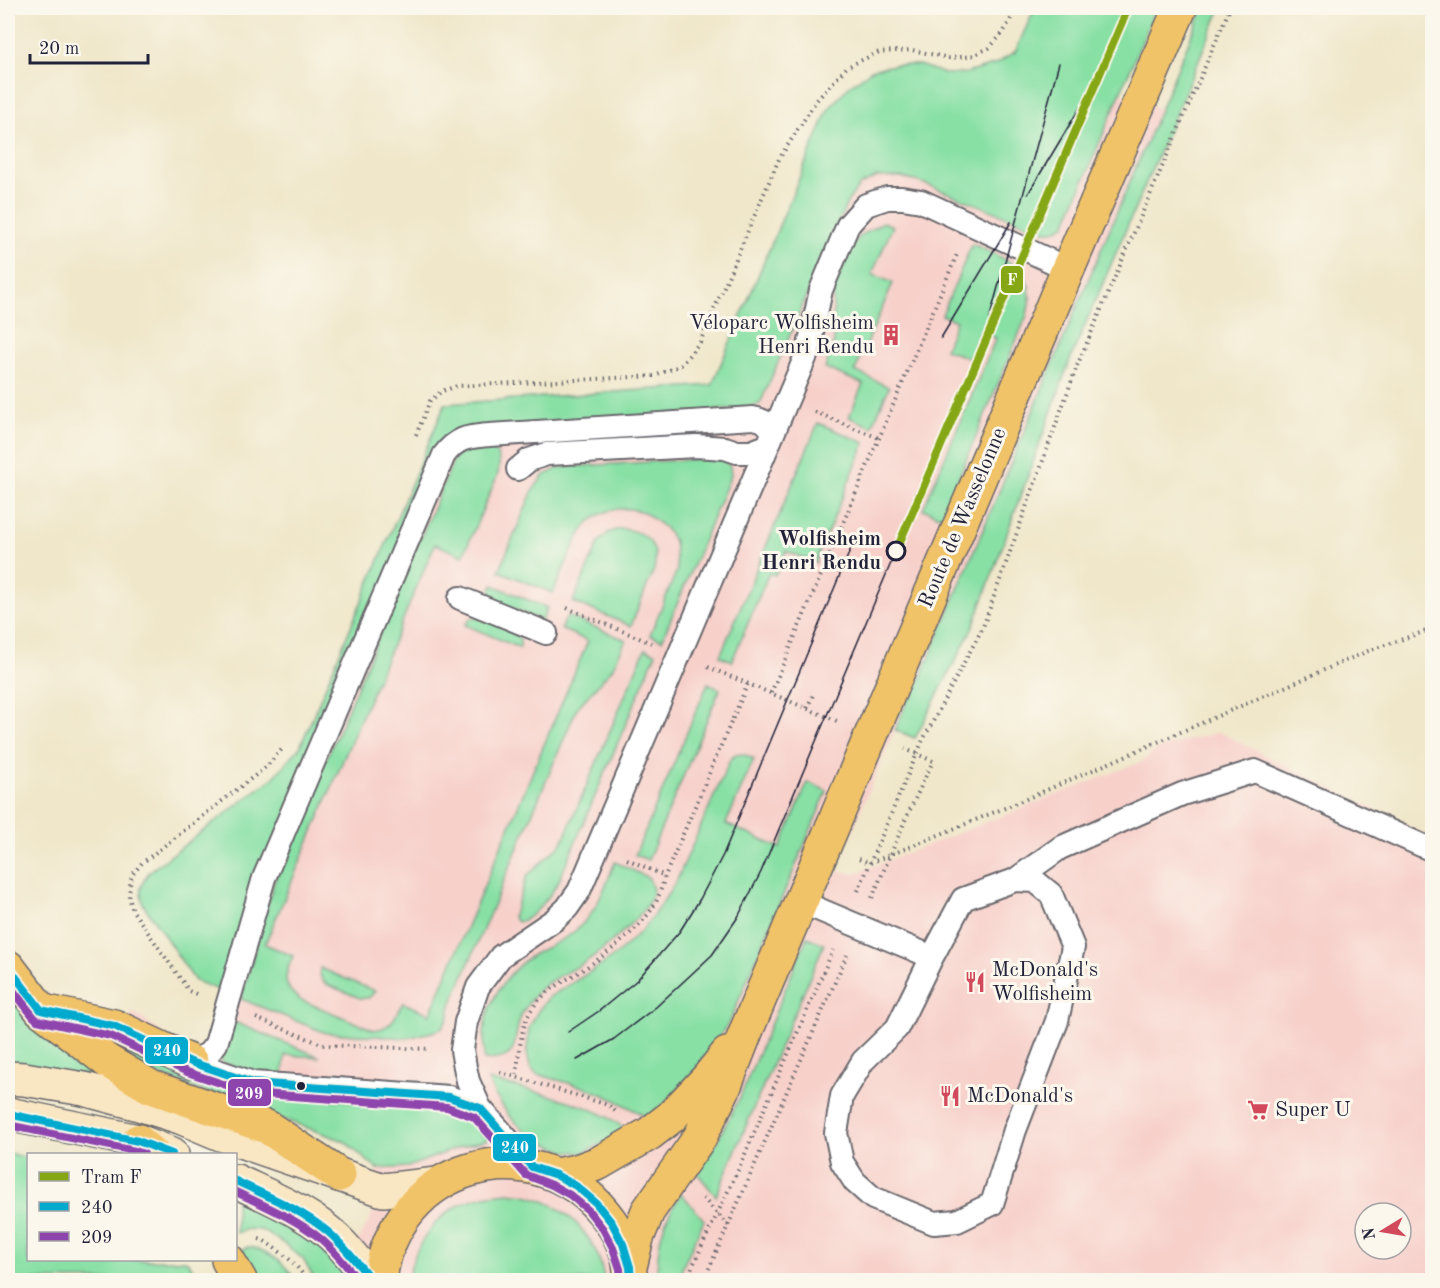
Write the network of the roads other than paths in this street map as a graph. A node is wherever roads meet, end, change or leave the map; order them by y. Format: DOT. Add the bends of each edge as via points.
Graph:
graph roads {
  1 [pos="1180,8"];
  2 [pos="1068,269"];
  3 [pos="770,440"];
  4 [pos="519,469"];
  5 [pos="460,598"];
  6 [pos="546,633"];
  7 [pos="1432,850"];
  8 [pos="1015,880"];
  9 [pos="801,902"];
  10 [pos="932,957"];
  11 [pos="8,968"];
  12 [pos="40,1010"];
  13 [pos="747,1029"];
  14 [pos="191,1062"];
  15 [pos="8,1078"];
  16 [pos="480,1108"];
  17 [pos="8,1114"];
  18 [pos="145,1148"];
  19 [pos="164,1153"];
  20 [pos="544,1171"];
  21 [pos="339,1175"];
  22 [pos="237,1181"];
  23 [pos="438,1184"];
  24 [pos="229,1261"];
  25 [pos="630,1274"];
  26 [pos="240,1281"];
  27 [pos="372,1281"];
  28 [pos="380,1281"];
  1 -- 2 [label="main road, Route de Wasselonne"];
  2 -- 3 [label="lane" via="921,201 887,198 866,205 848,225 821,290 808,351"];
  2 -- 9 [label="main road, Route de Wasselonne"];
  3 -- 4 [label="lane" via="750,452 696,446 547,454"];
  3 -- 14 [label="lane" via="770,426 753,418 489,435 466,437 453,444 444,455 264,878 216,1044 213,1050"];
  3 -- 16 [label="lane" via="579,891 554,920 501,956 478,987 466,1022 462,1050 468,1082"];
  5 -- 6 [label="lane"];
  7 -- 8 [label="lane" via="1255,771 1182,794 1060,848"];
  8 -- 10 [label="lane" via="963,899"];
  8 -- 10 [label="lane" via="1035,881 1051,894 1073,947 1057,1021 1015,1130 992,1204 957,1221 934,1223 873,1198 855,1182 842,1162 836,1133 842,1096 863,1061 897,1028"];
  9 -- 10 [label="lane"];
  9 -- 13 [label="main road, Route de Wasselonne"];
  11 -- 12 [label="main road"];
  12 -- 14 [label="main road" via="114,1026"];
  12 -- 21 [label="main road" via="106,1061 151,1087 267,1127"];
  13 -- 20 [label="main road" via="707,1079 649,1134 577,1171"];
  13 -- 25 [label="main road" via="700,1137 648,1210 637,1238"];
  14 -- 16 [label="lane" via="253,1083 448,1097"];
  15 -- 21 [label="main road" via="84,1089 136,1103"];
  16 -- 20 [label="lane"];
  17 -- 18 [label="main road"];
  18 -- 19 [label="main road"];
  20 -- 23 [label="main road" via="509,1164 483,1166"];
  20 -- 25 [label="main road" via="576,1186 597,1203 623,1244"];
  21 -- 23 [label="main road" via="383,1190"];
  22 -- 27 [label="main road" via="324,1229"];
  23 -- 28 [label="main road" via="402,1219 390,1240"];
  24 -- 26 [label="main road"];
}
